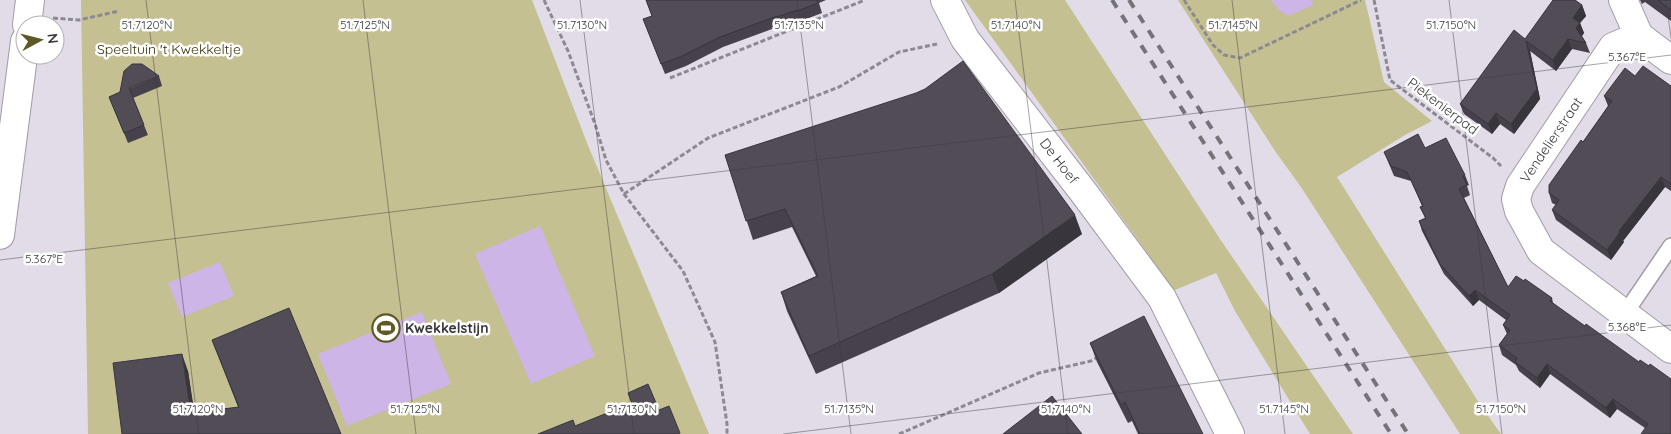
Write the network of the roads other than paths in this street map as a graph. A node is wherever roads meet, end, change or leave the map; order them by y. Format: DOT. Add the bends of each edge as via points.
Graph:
graph roads {
  1 [pos="30,0"];
  2 [pos="945,0"];
  3 [pos="1623,0"];
  4 [pos="28,15"];
  5 [pos="1639,36"];
  6 [pos="1671,60"];
  7 [pos="21,65"];
  8 [pos="4,178"];
  9 [pos="0,235"];
  10 [pos="1671,246"];
  11 [pos="1624,315"];
  12 [pos="1671,349"];
  13 [pos="1230,434"];
  1 -- 4 [label="street"];
  2 -- 13 [label="street, De Hoef" via="965,39 1162,298"];
  3 -- 5 [label="street"];
  5 -- 6 [label="street"];
  5 -- 11 [label="street, Vendelierstraat" via="1614,47 1520,186 1516,199 1519,212 1541,251"];
  7 -- 8 [label="street"];
  8 -- 9 [label="street"];
  10 -- 11 [label="lane"];
  11 -- 12 [label="street, Vendelierstraat"];
}
